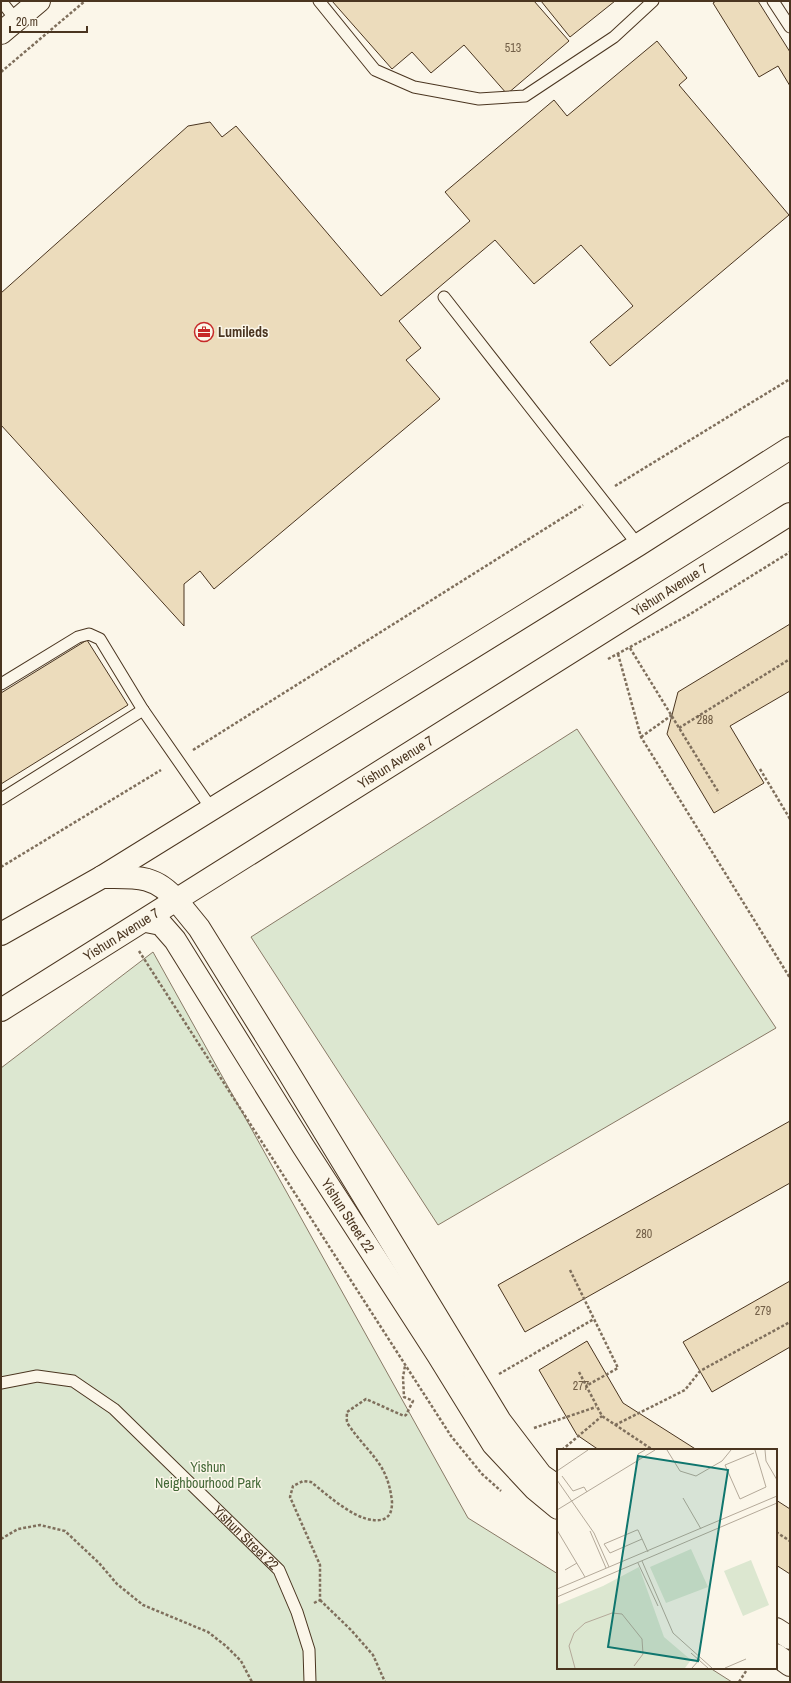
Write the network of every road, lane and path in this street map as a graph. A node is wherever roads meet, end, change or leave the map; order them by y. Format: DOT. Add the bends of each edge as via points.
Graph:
graph roads {
  1 [pos="1,1"];
  2 [pos="39,1"];
  3 [pos="85,1"];
  4 [pos="319,1"];
  5 [pos="653,1"];
  6 [pos="774,1"];
  7 [pos="8,27"];
  8 [pos="790,27"];
  9 [pos="1,72"];
  10 [pos="444,297"];
  11 [pos="790,378"];
  12 [pos="790,448"];
  13 [pos="599,496"];
  14 [pos="790,514"];
  15 [pos="638,545"];
  16 [pos="630,648"];
  17 [pos="618,654"];
  18 [pos="790,659"];
  19 [pos="1,684"];
  20 [pos="144,710"];
  21 [pos="672,715"];
  22 [pos="679,728"];
  23 [pos="641,738"];
  24 [pos="178,760"];
  25 [pos="760,769"];
  26 [pos="719,793"];
  27 [pos="1,799"];
  28 [pos="211,808"];
  29 [pos="790,819"];
  30 [pos="1,867"];
  31 [pos="102,877"];
  32 [pos="177,901"];
  33 [pos="146,921"];
  34 [pos="1,934"];
  35 [pos="138,949"];
  36 [pos="790,978"];
  37 [pos="1,1010"];
  38 [pos="570,1270"];
  39 [pos="594,1319"];
  40 [pos="790,1322"];
  41 [pos="405,1365"];
  42 [pos="579,1372"];
  43 [pos="494,1377"];
  44 [pos="1,1383"];
  45 [pos="586,1386"];
  46 [pos="596,1407"];
  47 [pos="602,1416"];
  48 [pos="615,1425"];
  49 [pos="532,1428"];
  50 [pos="563,1449"];
  51 [pos="651,1449"];
  52 [pos="557,1486"];
  53 [pos="504,1493"];
  54 [pos="557,1507"];
  55 [pos="777,1533"];
  56 [pos="1,1539"];
  57 [pos="790,1541"];
  58 [pos="320,1600"];
  59 [pos="297,1612"];
  60 [pos="777,1630"];
  61 [pos="790,1638"];
  62 [pos="777,1656"];
  63 [pos="790,1665"];
  64 [pos="747,1669"];
  65 [pos="252,1682"];
  66 [pos="310,1682"];
  67 [pos="385,1682"];
  68 [pos="739,1682"];
  1 -- 7 [label="lane"];
  2 -- 7 [label="main road"];
  3 -- 9 [label="path"];
  4 -- 5 [label="lane" via="375,70 414,87 479,99 525,96 614,37"];
  6 -- 8 [label="lane"];
  10 -- 13 [label="lane"];
  11 -- 13 [label="path"];
  12 -- 15 [label="main road"];
  13 -- 15 [label="lane"];
  13 -- 24 [label="path"];
  14 -- 32 [label="main road, Yishun Avenue 7"];
  15 -- 28 [label="main road"];
  16 -- 21 [label="path"];
  17 -- 23 [label="path"];
  18 -- 22 [label="path"];
  19 -- 20 [label="lane" via="78,637 89,634 100,639"];
  20 -- 24 [label="lane"];
  20 -- 27 [label="lane"];
  21 -- 22 [label="path"];
  21 -- 23 [label="path"];
  22 -- 26 [label="path"];
  23 -- 36 [label="path"];
  24 -- 28 [label="lane"];
  24 -- 30 [label="path"];
  25 -- 29 [label="path"];
  28 -- 31 [label="main road"];
  31 -- 32 [label="main road, Yishun Street 22" via="152,880 168,889"];
  31 -- 34 [label="main road"];
  32 -- 33 [label="main road, Yishun Avenue 7"];
  32 -- 52 [label="main road, Yishun Street 22" via="199,928 500,1421 541,1475"];
  33 -- 37 [label="main road, Yishun Avenue 7"];
  33 -- 54 [label="main road, Yishun Street 22" via="161,924 175,940 493,1444 535,1489"];
  35 -- 41 [label="path"];
  38 -- 39 [label="path"];
  39 -- 43 [label="path"];
  39 -- 45 [label="path" via="618,1368"];
  40 -- 48 [label="path" via="700,1371 686,1390"];
  41 -- 53 [label="path" via="451,1436 482,1474"];
  41 -- 58 [label="path" via="404,1397 413,1401 406,1415 366,1399 347,1412 347,1422 381,1466 389,1482 392,1510 388,1518 377,1521 364,1519 346,1509 311,1482 304,1481 293,1486 290,1497 320,1565"];
  42 -- 45 [label="path"];
  44 -- 59 [label="lane, Yishun Street 22" via="36,1376 73,1381 114,1409 279,1570"];
  45 -- 46 [label="path"];
  46 -- 47 [label="path"];
  46 -- 49 [label="path"];
  47 -- 48 [label="path"];
  47 -- 50 [label="path"];
  48 -- 51 [label="path"];
  55 -- 57 [label="path"];
  56 -- 65 [label="path" via="18,1530 40,1525 65,1531 117,1584 143,1605 208,1632 226,1646 241,1661"];
  58 -- 59 [label="path"];
  58 -- 67 [label="path" via="373,1655"];
  59 -- 66 [label="lane, Yishun Street 22" via="309,1650"];
  60 -- 61 [label="main road"];
  62 -- 63 [label="main road"];
  64 -- 68 [label="path"];
}
